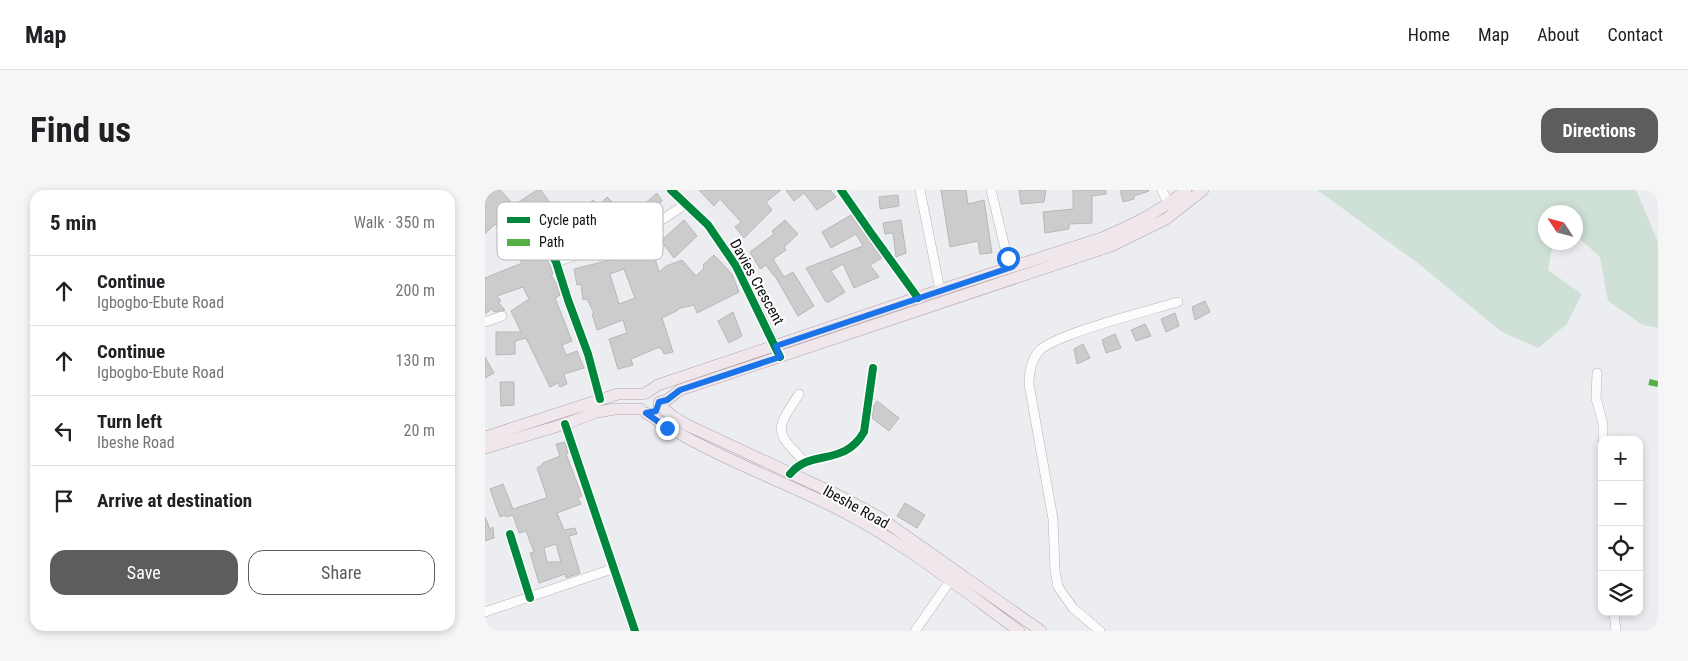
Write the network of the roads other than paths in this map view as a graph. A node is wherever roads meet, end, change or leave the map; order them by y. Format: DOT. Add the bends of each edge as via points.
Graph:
graph roads {
  1 [pos="671,190"];
  2 [pos="841,190"];
  3 [pos="921,190"];
  4 [pos="991,190"];
  5 [pos="1162,190"];
  6 [pos="1186,190"];
  7 [pos="1203,190"];
  8 [pos="1168,203"];
  9 [pos="686,204"];
  10 [pos="663,219"];
  11 [pos="562,260"];
  12 [pos="556,262"];
  13 [pos="1012,267"];
  14 [pos="941,290"];
  15 [pos="919,298"];
  16 [pos="1179,302"];
  17 [pos="502,316"];
  18 [pos="485,322"];
  19 [pos="776,346"];
  20 [pos="780,357"];
  21 [pos="873,368"];
  22 [pos="1597,374"];
  23 [pos="645,394"];
  24 [pos="799,394"];
  25 [pos="600,399"];
  26 [pos="659,403"];
  27 [pos="643,411"];
  28 [pos="565,424"];
  29 [pos="1603,436"];
  30 [pos="485,438"];
  31 [pos="485,448"];
  32 [pos="805,462"];
  33 [pos="790,474"];
  34 [pos="510,534"];
  35 [pos="615,568"];
  36 [pos="950,581"];
  37 [pos="530,598"];
  38 [pos="485,612"];
  39 [pos="1614,616"];
  40 [pos="635,631"];
  41 [pos="915,631"];
  42 [pos="1019,631"];
  43 [pos="1041,631"];
  44 [pos="1100,631"];
  45 [pos="1616,631"];
  1 -- 9 [label="street, Davies Crescent"];
  2 -- 15 [label="street"];
  3 -- 14 [label="street"];
  4 -- 13 [label="street"];
  5 -- 8 [label="street"];
  6 -- 8 [label="main road"];
  7 -- 20 [label="main road" via="1165,219 1111,246"];
  8 -- 13 [label="main road" via="1102,238"];
  9 -- 10 [label="street"];
  9 -- 19 [label="street, Davies Crescent" via="708,225 736,266"];
  11 -- 12 [label="street"];
  12 -- 25 [label="street"];
  13 -- 14 [label="main road"];
  14 -- 15 [label="main road"];
  15 -- 19 [label="main road"];
  16 -- 44 [label="street" via="1087,328 1053,342 1034,359 1029,375 1053,519 1058,588 1073,608"];
  17 -- 18 [label="street"];
  19 -- 20 [label="street, Davies Crescent"];
  19 -- 23 [label="main road" via="658,385"];
  20 -- 26 [label="main road" via="680,390"];
  21 -- 32 [label="street" via="864,432 859,440 841,454"];
  22 -- 29 [label="street"];
  23 -- 25 [label="main road" via="618,394"];
  23 -- 26 [label="main road" via="656,396"];
  23 -- 27 [label="main road" via="639,399"];
  24 -- 32 [label="street" via="785,415 781,429 787,445"];
  25 -- 30 [label="main road"];
  26 -- 27 [label="main road" via="656,411"];
  26 -- 33 [label="main road, Ibeshe Road" via="687,425"];
  27 -- 28 [label="main road" via="615,409 597,412"];
  27 -- 36 [label="main road, Ibeshe Road" via="681,435 837,508"];
  28 -- 31 [label="main road"];
  28 -- 35 [label="street"];
  32 -- 33 [label="street"];
  33 -- 43 [label="main road, Ibeshe Road" via="879,518"];
  34 -- 37 [label="street"];
  35 -- 37 [label="street"];
  35 -- 40 [label="street"];
  36 -- 41 [label="street"];
  36 -- 42 [label="main road, Ibeshe Road"];
  37 -- 38 [label="street"];
  39 -- 45 [label="street"];
}
